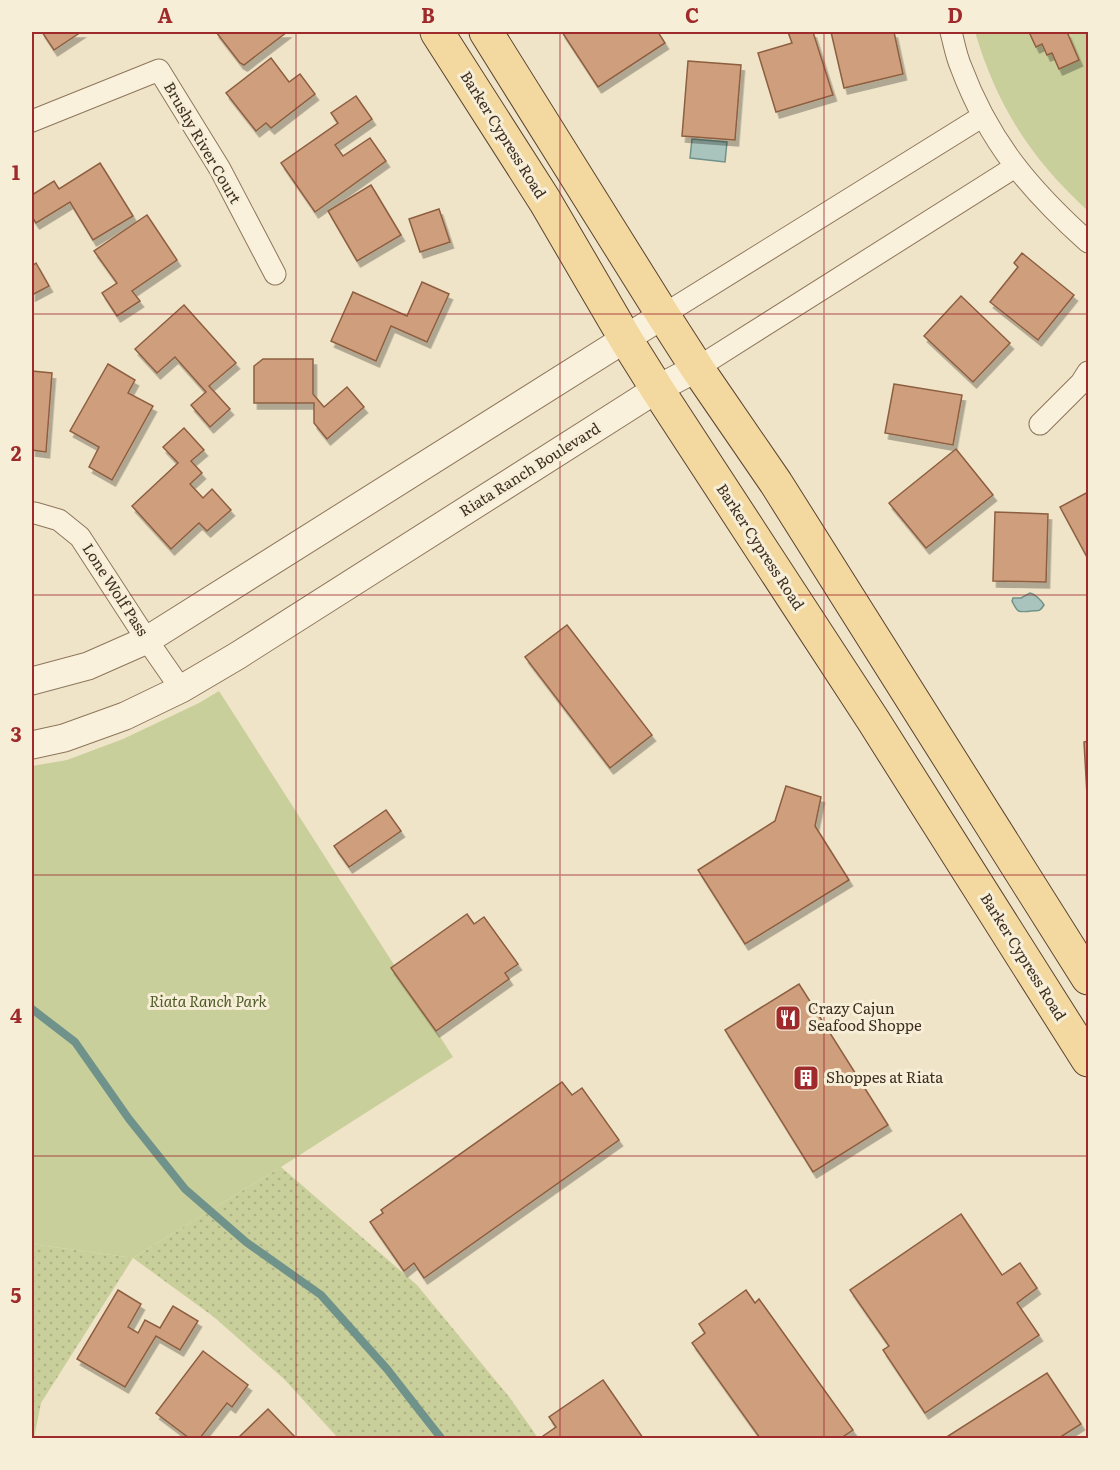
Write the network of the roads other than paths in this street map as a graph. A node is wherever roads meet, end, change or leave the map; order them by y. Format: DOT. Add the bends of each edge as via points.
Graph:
graph roads {
  1 [pos="437,32"];
  2 [pos="486,32"];
  3 [pos="951,32"];
  4 [pos="983,116"];
  5 [pos="32,121"];
  6 [pos="1015,167"];
  7 [pos="1089,242"];
  8 [pos="275,274"];
  9 [pos="663,315"];
  10 [pos="625,338"];
  11 [pos="697,368"];
  12 [pos="1089,372"];
  13 [pos="657,389"];
  14 [pos="1040,424"];
  15 [pos="32,513"];
  16 [pos="147,640"];
  17 [pos="32,681"];
  18 [pos="181,689"];
  19 [pos="32,744"];
  20 [pos="1089,978"];
  21 [pos="1089,1060"];
  1 -- 10 [label="main road, Barker Cypress Road" via="545,201"];
  2 -- 9 [label="main road"];
  3 -- 4 [label="street" via="960,66"];
  4 -- 6 [label="street"];
  4 -- 9 [label="street"];
  5 -- 8 [label="street, Brushy River Court" via="159,70 219,169"];
  6 -- 7 [label="street" via="1048,205"];
  6 -- 11 [label="street, Riata Ranch Boulevard"];
  9 -- 10 [label="street"];
  9 -- 11 [label="main road"];
  10 -- 13 [label="main road, Barker Cypress Road"];
  10 -- 16 [label="street"];
  11 -- 13 [label="street, Riata Ranch Boulevard"];
  11 -- 20 [label="main road" via="777,483"];
  12 -- 14 [label="street"];
  13 -- 18 [label="street, Riata Ranch Boulevard"];
  13 -- 21 [label="main road, Barker Cypress Road"];
  15 -- 16 [label="street, Lone Wolf Pass" via="59,519 81,537"];
  16 -- 17 [label="street" via="88,666"];
  16 -- 18 [label="street, Lone Wolf Pass"];
  18 -- 19 [label="street, Riata Ranch Boulevard" via="125,716 64,738"];
}
